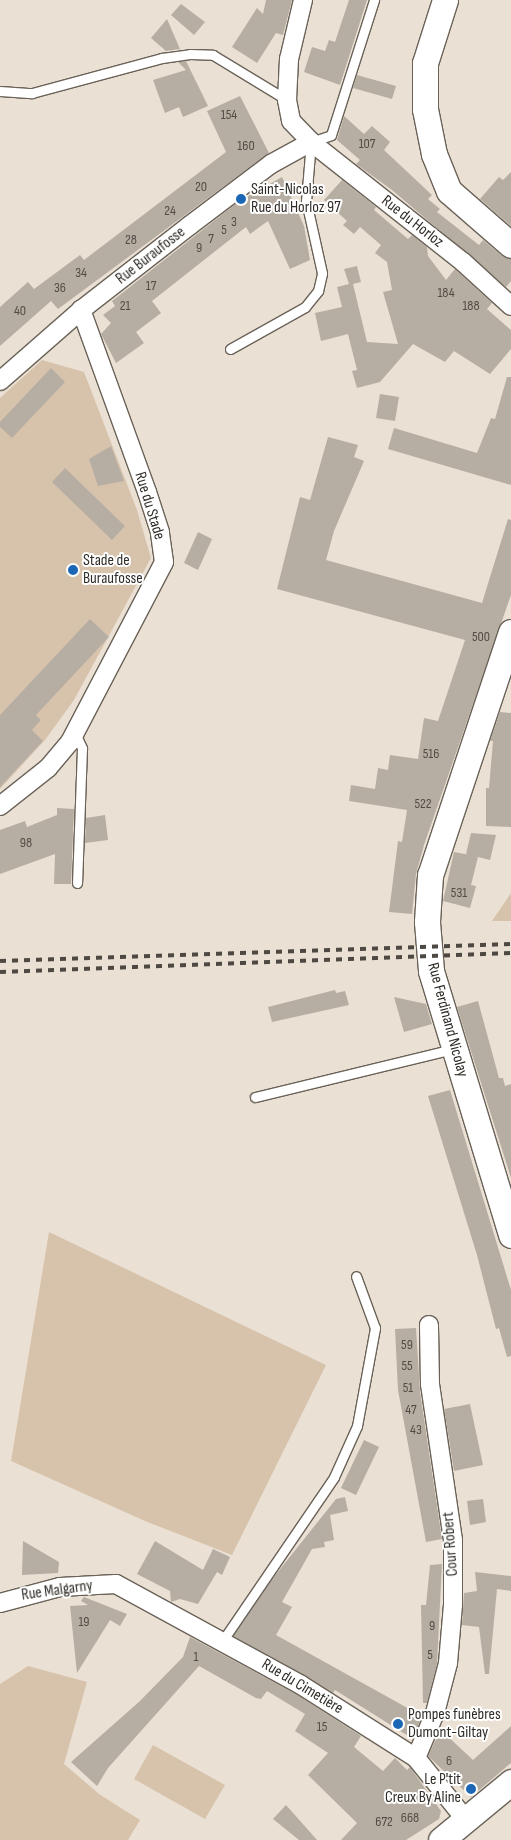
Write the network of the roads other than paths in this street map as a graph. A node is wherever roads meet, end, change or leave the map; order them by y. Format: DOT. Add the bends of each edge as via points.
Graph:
graph roads {
  1 [pos="303,0"];
  2 [pos="374,0"];
  3 [pos="445,0"];
  4 [pos="0,91"];
  5 [pos="287,100"];
  6 [pos="311,142"];
  7 [pos="511,245"];
  8 [pos="511,306"];
  9 [pos="81,310"];
  10 [pos="230,348"];
  11 [pos="0,381"];
  12 [pos="511,632"];
  13 [pos="75,733"];
  14 [pos="0,806"];
  15 [pos="77,883"];
  16 [pos="453,1048"];
  17 [pos="255,1097"];
  18 [pos="511,1235"];
  19 [pos="356,1276"];
  20 [pos="429,1325"];
  21 [pos="116,1584"];
  22 [pos="0,1603"];
  23 [pos="222,1640"];
  24 [pos="416,1758"];
  25 [pos="511,1782"];
  26 [pos="466,1820"];
  27 [pos="441,1840"];
  1 -- 5 [label="street, Rue du Horloz" via="289,60"];
  2 -- 6 [label="lane" via="332,136"];
  3 -- 7 [label="street" via="425,64 425,109 434,154 450,191"];
  4 -- 5 [label="lane" via="32,93 162,58 190,54 213,55"];
  5 -- 6 [label="street, Rue du Horloz" via="291,121"];
  6 -- 8 [label="street, Rue du Horloz" via="462,262"];
  6 -- 9 [label="street, Rue Buraufosse" via="270,164"];
  6 -- 10 [label="lane" via="306,201 322,272 316,296 305,307"];
  9 -- 11 [label="street, Rue Buraufosse"];
  9 -- 13 [label="street, Rue du Stade" via="150,500 160,532 164,562"];
  12 -- 16 [label="street, Rue Ferdinand Nicolay" via="430,875 427,922 431,971"];
  13 -- 14 [label="street, Rue du Stade" via="48,768"];
  13 -- 15 [label="lane" via="82,748"];
  16 -- 17 [label="lane"];
  16 -- 18 [label="street, Rue Ferdinand Nicolay"];
  19 -- 23 [label="lane" via="375,1328 357,1426 334,1477"];
  20 -- 24 [label="street, Cour Robert" via="430,1384 453,1540 454,1605 448,1663 436,1713"];
  21 -- 22 [label="street, Rue Malgarny" via="60,1587"];
  21 -- 23 [label="street, Rue du Cimetière"];
  23 -- 24 [label="street, Rue du Cimetière" via="302,1685"];
  24 -- 26 [label="street, Rue du Cimetière"];
  25 -- 26 [label="street"];
  26 -- 27 [label="street"];
}
